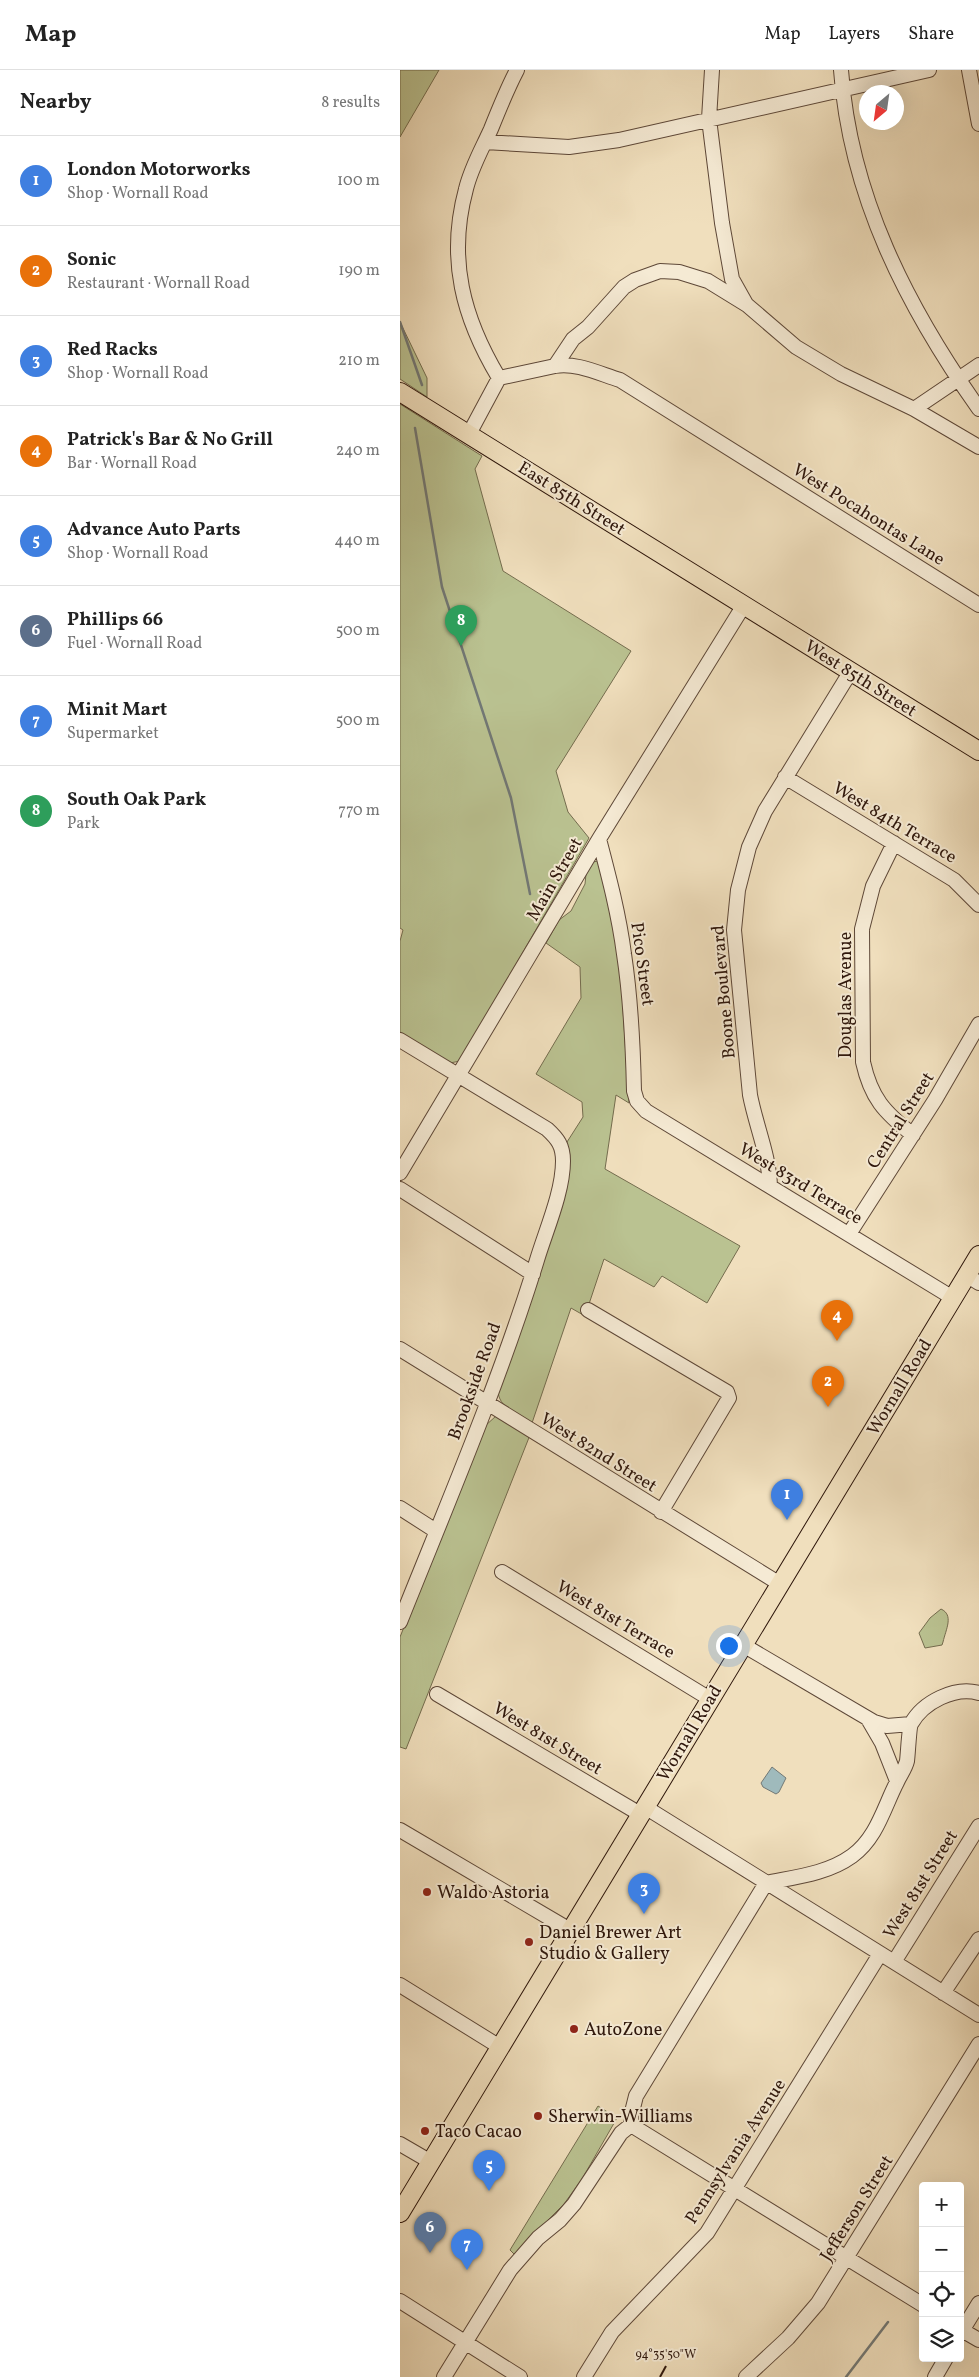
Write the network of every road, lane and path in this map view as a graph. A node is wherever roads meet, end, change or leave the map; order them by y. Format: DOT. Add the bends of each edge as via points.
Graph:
graph roads {
  1 [pos="517,70"];
  2 [pos="712,70"];
  3 [pos="841,70"];
  4 [pos="929,70"];
  5 [pos="970,70"];
  6 [pos="842,89"];
  7 [pos="709,119"];
  8 [pos="979,124"];
  9 [pos="485,142"];
  10 [pos="747,305"];
  11 [pos="979,365"];
  12 [pos="555,366"];
  13 [pos="499,378"];
  14 [pos="957,379"];
  15 [pos="400,392"];
  16 [pos="979,409"];
  17 [pos="914,410"];
  18 [pos="468,434"];
  19 [pos="979,447"];
  20 [pos="744,605"];
  21 [pos="979,605"];
  22 [pos="850,671"];
  23 [pos="979,751"];
  24 [pos="785,777"];
  25 [pos="599,839"];
  26 [pos="894,844"];
  27 [pos="979,905"];
  28 [pos="979,1024"];
  29 [pos="400,1040"];
  30 [pos="458,1075"];
  31 [pos="636,1096"];
  32 [pos="913,1135"];
  33 [pos="400,1173"];
  34 [pos="770,1186"];
  35 [pos="400,1190"];
  36 [pos="849,1234"];
  37 [pos="979,1255"];
  38 [pos="532,1274"];
  39 [pos="972,1280"];
  40 [pos="953,1298"];
  41 [pos="588,1310"];
  42 [pos="400,1349"];
  43 [pos="488,1404"];
  44 [pos="400,1508"];
  45 [pos="661,1512"];
  46 [pos="436,1531"];
  47 [pos="502,1572"];
  48 [pos="780,1584"];
  49 [pos="400,1622"];
  50 [pos="743,1645"];
  51 [pos="979,1693"];
  52 [pos="436,1694"];
  53 [pos="710,1699"];
  54 [pos="867,1718"];
  55 [pos="911,1724"];
  56 [pos="897,1781"];
  57 [pos="642,1811"];
  58 [pos="979,1826"];
  59 [pos="400,1830"];
  60 [pos="766,1882"];
  61 [pos="570,1930"];
  62 [pos="979,1939"];
  63 [pos="880,1954"];
  64 [pos="894,1962"];
  65 [pos="400,1985"];
  66 [pos="943,1993"];
  67 [pos="979,2015"];
  68 [pos="979,2044"];
  69 [pos="500,2047"];
  70 [pos="631,2125"];
  71 [pos="400,2144"];
  72 [pos="431,2162"];
  73 [pos="735,2190"];
  74 [pos="400,2213"];
  75 [pos="847,2258"];
  76 [pos="400,2301"];
  77 [pos="919,2303"];
  78 [pos="979,2303"];
  79 [pos="964,2326"];
  80 [pos="964,2332"];
  81 [pos="979,2340"];
  82 [pos="465,2342"];
  83 [pos="944,2362"];
  84 [pos="444,2377"];
  85 [pos="520,2377"];
  86 [pos="584,2377"];
  87 [pos="746,2377"];
  88 [pos="935,2377"];
  1 -- 9 [label="street"];
  2 -- 7 [label="street"];
  3 -- 6 [label="street"];
  4 -- 6 [label="street"];
  5 -- 8 [label="street"];
  6 -- 7 [label="street"];
  6 -- 14 [label="street" via="856,162 886,251 920,319"];
  7 -- 9 [label="street" via="619,140 569,147"];
  7 -- 10 [label="street" via="732,279"];
  9 -- 13 [label="street" via="466,188 458,250 460,281 468,316 481,348"];
  10 -- 12 [label="street" via="708,282 679,272 660,271 624,287 573,339"];
  10 -- 17 [label="street" via="796,347 841,374"];
  11 -- 14 [label="street"];
  12 -- 13 [label="street, West Pocahontas Lane"];
  12 -- 21 [label="street, West Pocahontas Lane" via="564,364 620,380"];
  13 -- 18 [label="street"];
  14 -- 16 [label="street"];
  14 -- 17 [label="street"];
  15 -- 18 [label="main road, East 85th Street"];
  17 -- 19 [label="street"];
  18 -- 20 [label="main road, East 85th Street"];
  20 -- 22 [label="main road, West 85th Street"];
  20 -- 25 [label="street, Main Street"];
  22 -- 23 [label="main road, West 85th Street"];
  22 -- 24 [label="street, Boone Boulevard"];
  24 -- 26 [label="street, West 84th Terrace"];
  24 -- 34 [label="street, Boone Boulevard" via="749,847 738,890 734,930 750,1095 768,1161"];
  25 -- 30 [label="street, Main Street"];
  25 -- 31 [label="street, Pico Street" via="624,954"];
  26 -- 27 [label="street, West 84th Terrace" via="954,880"];
  26 -- 32 [label="street, Douglas Avenue" via="873,886 862,929 863,1062 875,1099"];
  28 -- 32 [label="street, Central Street"];
  29 -- 30 [label="street"];
  30 -- 33 [label="street, Main Street"];
  30 -- 38 [label="street, Brookside Road" via="547,1129 562,1147 558,1190"];
  31 -- 34 [label="street, West 83rd Terrace" via="646,1111"];
  32 -- 36 [label="street, Central Street"];
  34 -- 36 [label="street, West 83rd Terrace"];
  35 -- 38 [label="street"];
  36 -- 40 [label="street, West 83rd Terrace"];
  37 -- 39 [label="main road, Wornall Road"];
  38 -- 43 [label="street, Brookside Road"];
  39 -- 40 [label="main road, Wornall Road"];
  40 -- 48 [label="main road, Wornall Road"];
  41 -- 45 [label="street" via="727,1392 729,1398 720,1416"];
  42 -- 43 [label="street, West 82nd Street"];
  43 -- 45 [label="street, West 82nd Street"];
  43 -- 46 [label="street, Brookside Road"];
  44 -- 46 [label="street"];
  45 -- 48 [label="street, West 82nd Street"];
  46 -- 49 [label="street, Brookside Road"];
  47 -- 53 [label="street, West 81st Terrace"];
  48 -- 50 [label="main road, Wornall Road"];
  50 -- 53 [label="main road, Wornall Road"];
  50 -- 54 [label="street"];
  51 -- 55 [label="street" via="949,1693 930,1704"];
  52 -- 57 [label="street, West 81st Street"];
  53 -- 57 [label="main road, Wornall Road"];
  54 -- 55 [label="street" via="887,1726"];
  54 -- 56 [label="street" via="882,1743"];
  55 -- 56 [label="street" via="907,1761"];
  56 -- 60 [label="street" via="872,1834 853,1855 832,1867 804,1876"];
  57 -- 60 [label="street, West 81st Street"];
  57 -- 61 [label="main road, Wornall Road"];
  58 -- 64 [label="street, West 81st Street"];
  59 -- 61 [label="street"];
  60 -- 63 [label="street, West 81st Street"];
  60 -- 70 [label="street" via="636,2096"];
  61 -- 69 [label="main road, Wornall Road"];
  62 -- 66 [label="street"];
  63 -- 64 [label="street, West 81st Street"];
  63 -- 73 [label="street, Pennsylvania Avenue"];
  64 -- 66 [label="street, West 81st Street"];
  65 -- 69 [label="street"];
  66 -- 67 [label="street, West 81st Street"];
  68 -- 75 [label="street, Jefferson Street"];
  69 -- 72 [label="main road, Wornall Road"];
  70 -- 73 [label="street"];
  70 -- 82 [label="street" via="621,2133 560,2220 538,2238 510,2270"];
  71 -- 72 [label="street"];
  72 -- 74 [label="main road, Wornall Road"];
  73 -- 75 [label="street"];
  73 -- 86 [label="street, Pennsylvania Avenue" via="707,2233 612,2332"];
  75 -- 77 [label="street"];
  75 -- 87 [label="street, Jefferson Street" via="818,2303 788,2338"];
  76 -- 82 [label="street"];
  78 -- 79 [label="street"];
  80 -- 81 [label="street"];
  82 -- 84 [label="street"];
  82 -- 85 [label="street"];
  83 -- 88 [label="street"];
}
